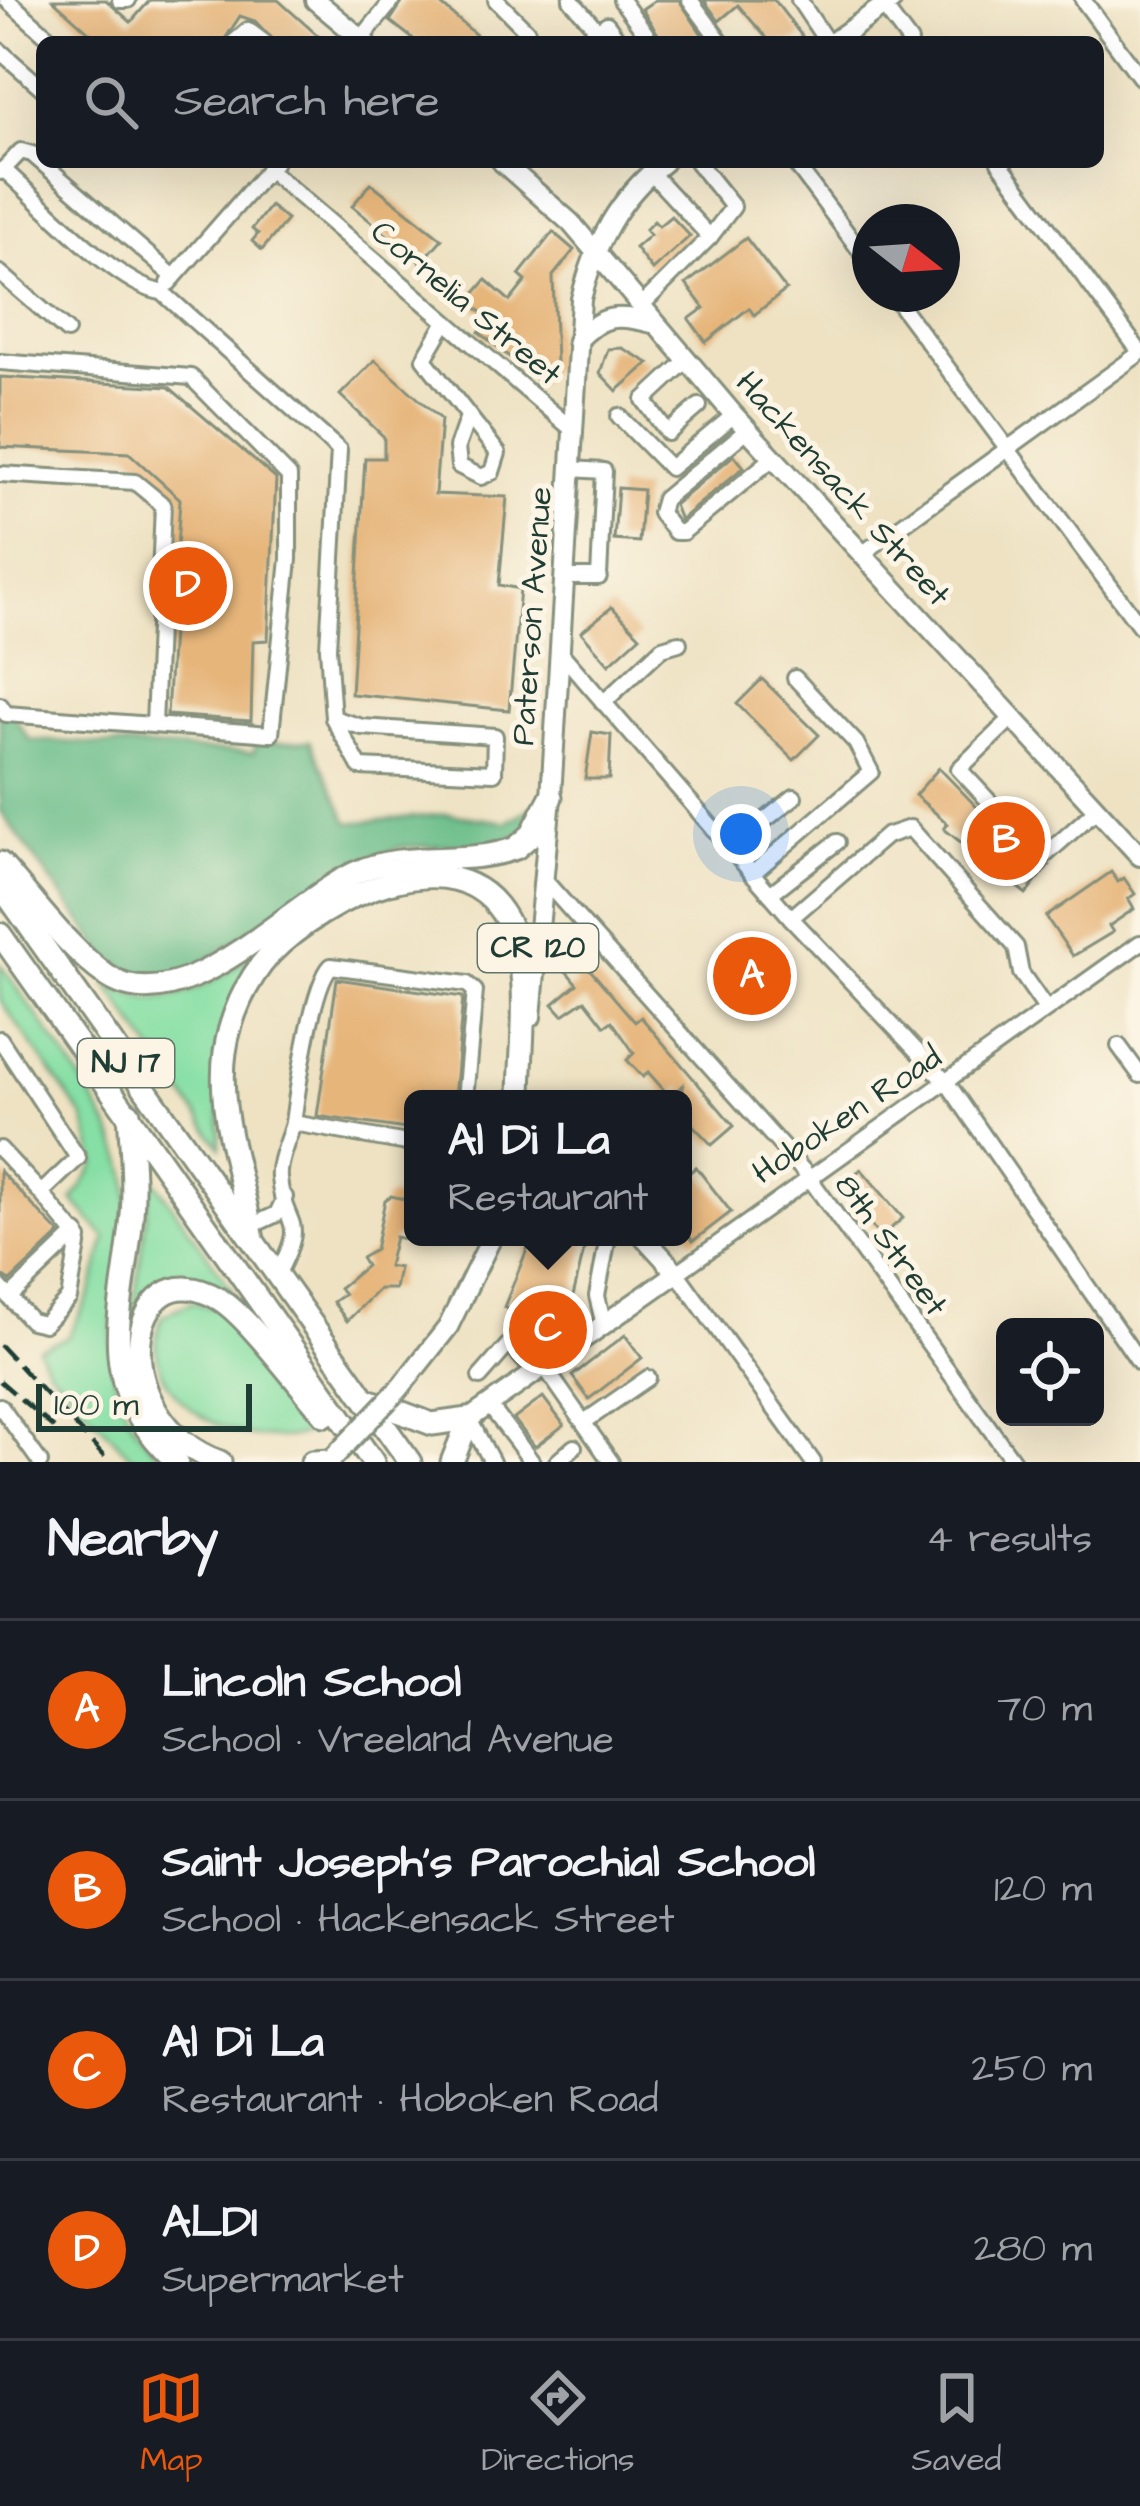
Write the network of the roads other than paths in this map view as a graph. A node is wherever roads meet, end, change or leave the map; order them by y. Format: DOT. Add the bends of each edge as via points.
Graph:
graph roads {
  1 [pos="7,0"];
  2 [pos="393,0"];
  3 [pos="496,0"];
  4 [pos="571,0"];
  5 [pos="621,0"];
  6 [pos="690,0"];
  7 [pos="1083,0"];
  8 [pos="802,1"];
  9 [pos="324,3"];
  10 [pos="887,3"];
  11 [pos="527,32"];
  12 [pos="47,36"];
  13 [pos="359,36"];
  14 [pos="366,36"];
  15 [pos="595,36"];
  16 [pos="616,36"];
  17 [pos="648,36"];
  18 [pos="717,36"];
  19 [pos="826,36"];
  20 [pos="839,36"];
  21 [pos="906,36"];
  22 [pos="0,51"];
  23 [pos="1140,77"];
  24 [pos="36,83"];
  25 [pos="36,157"];
  26 [pos="48,168"];
  27 [pos="269,168"];
  28 [pos="273,168"];
  29 [pos="509,168"];
  30 [pos="656,168"];
  31 [pos="658,168"];
  32 [pos="703,168"];
  33 [pos="798,168"];
  34 [pos="1003,168"];
  35 [pos="2,171"];
  36 [pos="710,237"];
  37 [pos="852,240"];
  38 [pos="594,251"];
  39 [pos="0,272"];
  40 [pos="174,277"];
  41 [pos="162,292"];
  42 [pos="640,307"];
  43 [pos="905,312"];
  44 [pos="445,323"];
  45 [pos="655,323"];
  46 [pos="67,331"];
  47 [pos="577,341"];
  48 [pos="1140,352"];
  49 [pos="687,360"];
  50 [pos="0,362"];
  51 [pos="699,406"];
  52 [pos="619,416"];
  53 [pos="466,418"];
  54 [pos="740,422"];
  55 [pos="574,431"];
  56 [pos="673,431"];
  57 [pos="1007,448"];
  58 [pos="692,451"];
  59 [pos="773,458"];
  60 [pos="572,469"];
  61 [pos="0,474"];
  62 [pos="862,554"];
  63 [pos="565,577"];
  64 [pos="1140,626"];
  65 [pos="679,643"];
  66 [pos="560,652"];
  67 [pos="795,678"];
  68 [pos="602,703"];
  69 [pos="0,705"];
  70 [pos="333,718"];
  71 [pos="1011,719"];
  72 [pos="154,725"];
  73 [pos="551,797"];
  74 [pos="794,797"];
  75 [pos="1096,810"];
  76 [pos="837,842"];
  77 [pos="730,848"];
  78 [pos="1140,856"];
  79 [pos="0,863"];
  80 [pos="752,874"];
  81 [pos="544,880"];
  82 [pos="0,885"];
  83 [pos="770,895"];
  84 [pos="790,918"];
  85 [pos="0,934"];
  86 [pos="1139,945"];
  87 [pos="1046,1009"];
  88 [pos="0,1040"];
  89 [pos="1119,1046"];
  90 [pos="1140,1075"];
  91 [pos="948,1084"];
  92 [pos="466,1090"];
  93 [pos="521,1090"];
  94 [pos="522,1090"];
  95 [pos="129,1113"];
  96 [pos="293,1124"];
  97 [pos="404,1142"];
  98 [pos="0,1149"];
  99 [pos="808,1176"];
  100 [pos="40,1193"];
  101 [pos="285,1197"];
  102 [pos="77,1233"];
  103 [pos="252,1234"];
  104 [pos="488,1246"];
  105 [pos="606,1246"];
  106 [pos="652,1246"];
  107 [pos="677,1273"];
  108 [pos="277,1275"];
  109 [pos="5,1292"];
  110 [pos="604,1325"];
  111 [pos="1140,1363"];
  112 [pos="540,1369"];
  113 [pos="480,1377"];
  114 [pos="648,1378"];
  115 [pos="365,1399"];
  116 [pos="489,1405"];
  117 [pos="0,1406"];
  118 [pos="469,1419"];
  119 [pos="584,1422"];
  120 [pos="574,1447"];
  121 [pos="326,1461"];
  122 [pos="40,1462"];
  123 [pos="177,1462"];
  124 [pos="220,1462"];
  125 [pos="369,1462"];
  126 [pos="410,1462"];
  127 [pos="452,1462"];
  128 [pos="492,1462"];
  129 [pos="532,1462"];
  130 [pos="557,1462"];
  131 [pos="611,1462"];
  132 [pos="813,1462"];
  133 [pos="1014,1462"];
  1 -- 12 [label="street"];
  2 -- 14 [label="street"];
  3 -- 11 [label="street"];
  4 -- 15 [label="street"];
  5 -- 17 [label="street"];
  6 -- 18 [label="street"];
  7 -- 23 [label="street"];
  8 -- 19 [label="street"];
  9 -- 13 [label="main road"];
  10 -- 20 [label="main road"];
  10 -- 21 [label="street"];
  15 -- 16 [label="street" via="607,24"];
  22 -- 24 [label="street"];
  25 -- 35 [label="street" via="21,151"];
  26 -- 40 [label="street"];
  27 -- 40 [label="street"];
  28 -- 44 [label="street, Cornelia Street"];
  29 -- 38 [label="main road, Hackensack Street"];
  30 -- 38 [label="main road, Paterson Avenue / CR 120" via="622,203"];
  31 -- 36 [label="street"];
  32 -- 36 [label="street" via="733,207"];
  33 -- 37 [label="street"];
  34 -- 48 [label="street"];
  35 -- 41 [label="street" via="120,271"];
  36 -- 42 [label="street"];
  38 -- 42 [label="main road, Hackensack Street"];
  38 -- 47 [label="main road, Paterson Avenue / CR 120"];
  39 -- 46 [label="street"];
  40 -- 41 [label="street"];
  41 -- 70 [label="street" via="339,450 328,648"];
  42 -- 45 [label="main road, Hackensack Street"];
  43 -- 57 [label="street"];
  44 -- 53 [label="street" via="424,359"];
  44 -- 55 [label="street, Cornelia Street"];
  45 -- 47 [label="main road" via="612,316"];
  45 -- 49 [label="main road, Hackensack Street"];
  47 -- 55 [label="main road, Paterson Avenue / CR 120"];
  48 -- 57 [label="street"];
  49 -- 54 [label="main road, Hackensack Street"];
  49 -- 56 [label="street" via="644,400"];
  50 -- 72 [label="street" via="191,376 289,476 271,734"];
  51 -- 56 [label="street"];
  52 -- 58 [label="street" via="665,467"];
  54 -- 58 [label="street"];
  54 -- 59 [label="main road, Hackensack Street"];
  54 -- 59 [label="street" via="664,499 661,514 675,532"];
  55 -- 60 [label="main road, Paterson Avenue / CR 120"];
  56 -- 58 [label="street"];
  57 -- 62 [label="street"];
  57 -- 64 [label="street"];
  59 -- 62 [label="main road, Hackensack Street"];
  60 -- 63 [label="main road, Paterson Avenue / CR 120"];
  60 -- 63 [label="street" via="604,471 598,577"];
  61 -- 72 [label="street" via="135,482 163,505"];
  62 -- 71 [label="main road, Hackensack Street"];
  63 -- 66 [label="main road, Paterson Avenue / CR 120"];
  65 -- 68 [label="street" via="662,648"];
  66 -- 68 [label="street"];
  66 -- 73 [label="main road, Paterson Avenue / CR 120"];
  67 -- 80 [label="street" via="856,743 871,772"];
  68 -- 77 [label="street"];
  69 -- 72 [label="street" via="6,714"];
  70 -- 70 [label="street" via="495,736 494,773 360,767"];
  71 -- 75 [label="main road, Hackensack Street"];
  71 -- 75 [label="street" via="959,769 1042,858"];
  73 -- 79 [label="highway" via="516,848 361,870 195,978 161,990 101,971"];
  73 -- 81 [label="main road, Paterson Avenue / CR 120"];
  74 -- 77 [label="street"];
  75 -- 78 [label="main road, Hackensack Street"];
  76 -- 83 [label="street"];
  77 -- 80 [label="street"];
  80 -- 83 [label="street"];
  81 -- 94 [label="main road, Paterson Avenue / CR 120"];
  81 -- 99 [label="street, 8th Street"];
  82 -- 103 [label="highway, NJ 17"];
  83 -- 84 [label="street"];
  84 -- 87 [label="street" via="886,836 910,828 1016,947 1021,973"];
  84 -- 91 [label="street"];
  85 -- 95 [label="highway, NJ 17"];
  86 -- 87 [label="street, Hoboken Road"];
  87 -- 91 [label="street, Hoboken Road"];
  88 -- 100 [label="street" via="78,1158"];
  89 -- 90 [label="street"];
  91 -- 99 [label="street, Hoboken Road"];
  91 -- 111 [label="street"];
  92 -- 96 [label="street" via="478,1001 467,984 332,966 320,980"];
  93 -- 103 [label="highway" via="521,967 516,940 488,894 426,878 342,900 268,956 234,1014 224,1090"];
  95 -- 123 [label="highway" via="133,1207 116,1349 138,1417"];
  95 -- 125 [label="highway, NJ 17"];
  96 -- 97 [label="street"];
  96 -- 101 [label="street" via="278,1176"];
  98 -- 100 [label="street"];
  99 -- 107 [label="street, Hoboken Road"];
  99 -- 133 [label="street, 8th Street"];
  100 -- 102 [label="street"];
  101 -- 103 [label="street"];
  101 -- 108 [label="street" via="295,1240"];
  102 -- 109 [label="street"];
  102 -- 109 [label="street" via="64,1305 37,1324"];
  103 -- 108 [label="highway, NJ 17"];
  104 -- 121 [label="main road, bridge" via="458,1312 399,1389"];
  105 -- 110 [label="street" via="597,1296"];
  106 -- 107 [label="main road"];
  107 -- 110 [label="main road, Hoboken Road"];
  107 -- 132 [label="street"];
  108 -- 115 [label="highway, NJ 17"];
  110 -- 112 [label="main road, Hoboken Road"];
  112 -- 113 [label="street" via="509,1344"];
  112 -- 116 [label="main road, Hoboken Road"];
  112 -- 119 [label="street"];
  114 -- 119 [label="street"];
  115 -- 118 [label="highway" via="432,1424"];
  115 -- 126 [label="highway, NJ 17"];
  116 -- 118 [label="main road, Hoboken Road"];
  116 -- 129 [label="street"];
  117 -- 122 [label="street"];
  118 -- 127 [label="highway"];
  118 -- 128 [label="street"];
  119 -- 131 [label="street"];
  120 -- 130 [label="street"];
  124 -- 125 [label="highway" via="166,1425 137,1366 145,1315 170,1295 200,1292 226,1304"];
}
